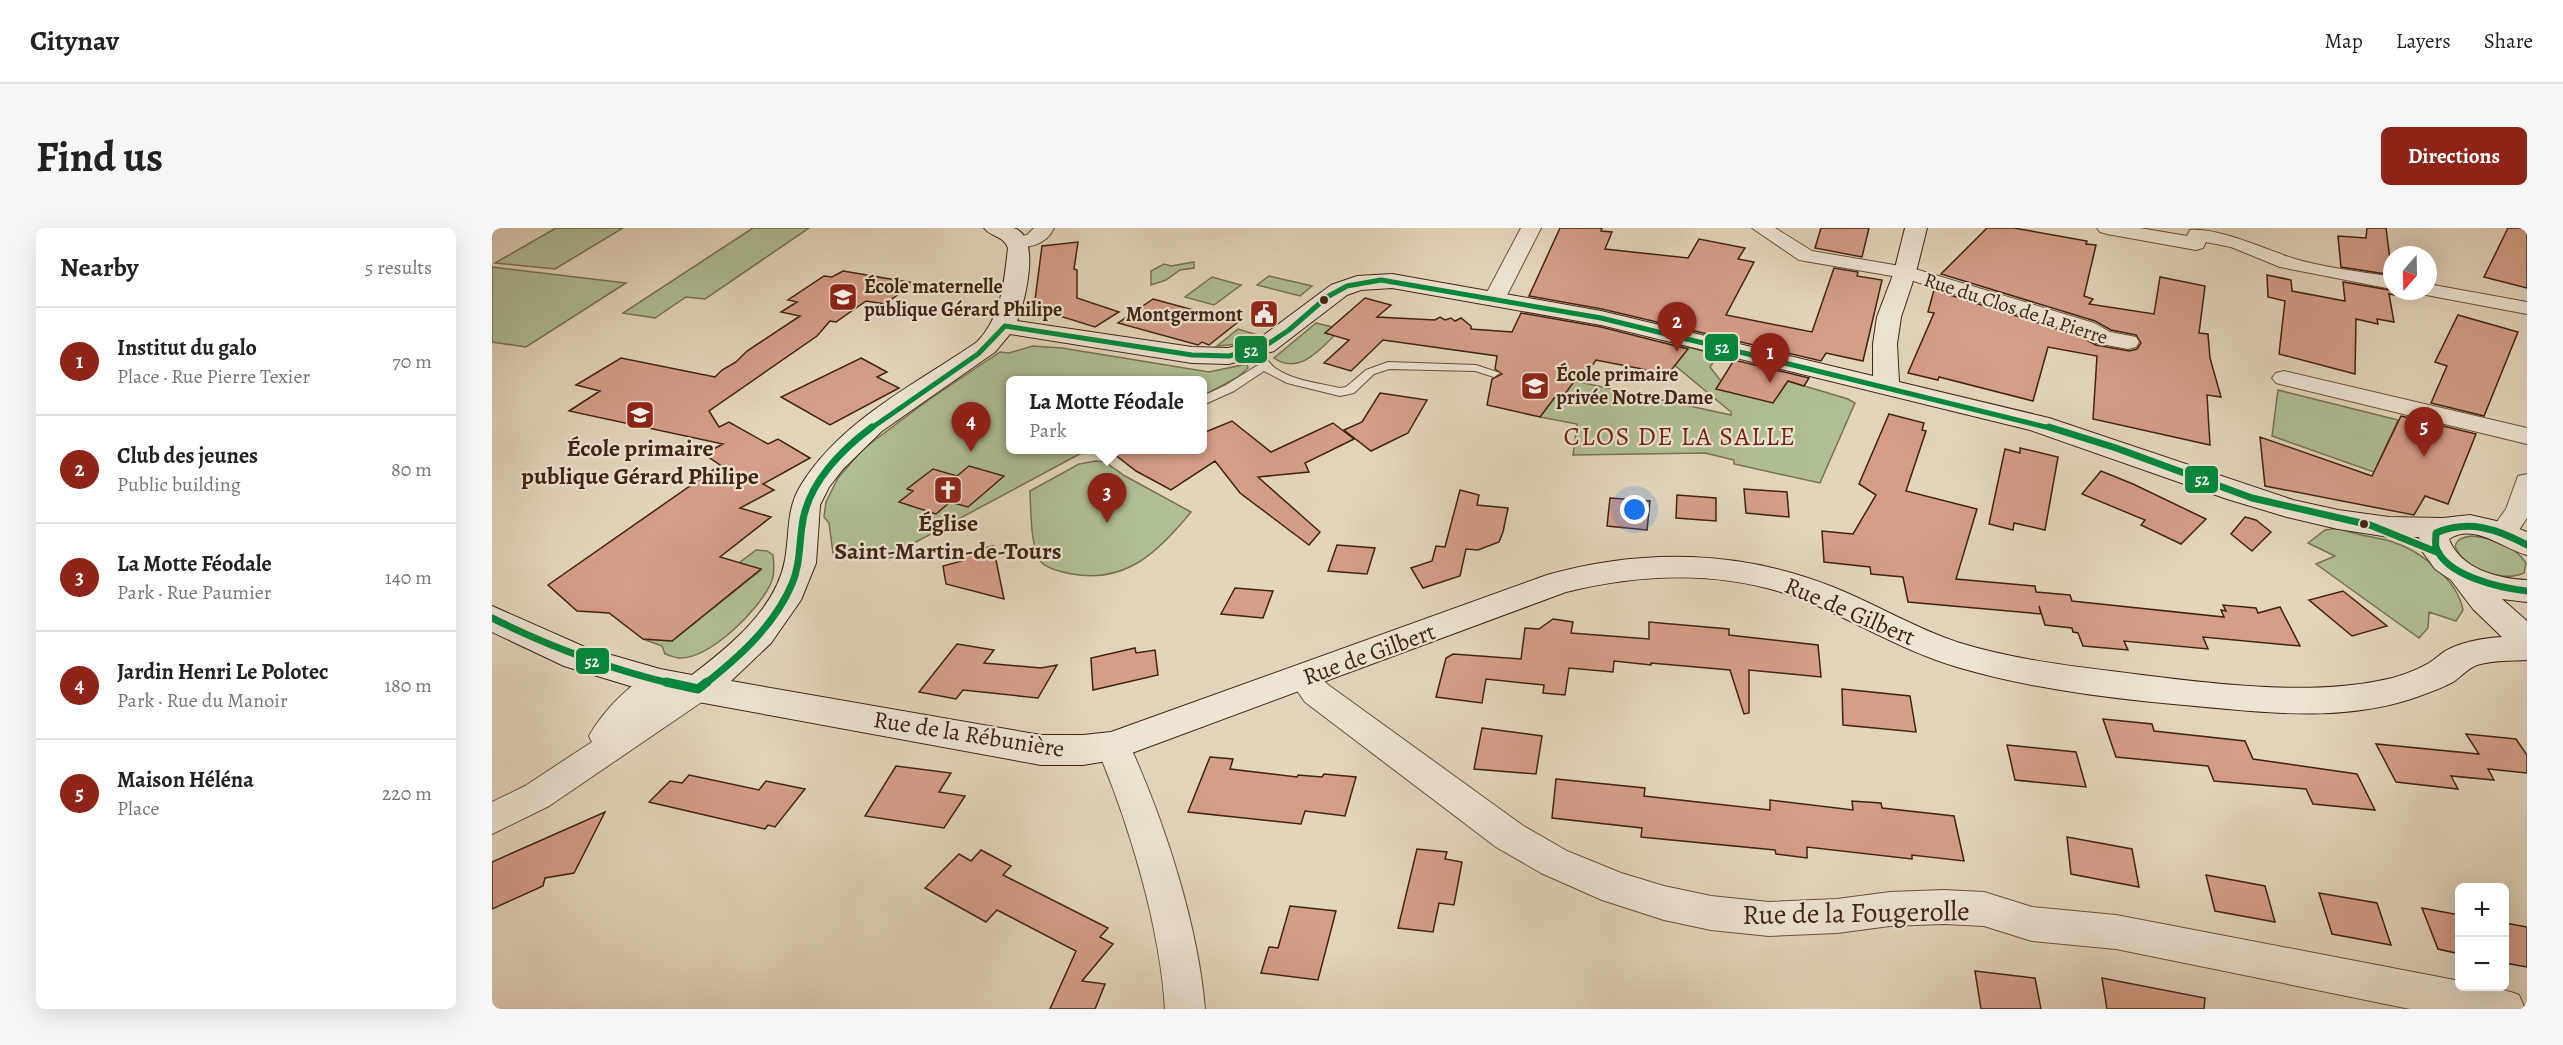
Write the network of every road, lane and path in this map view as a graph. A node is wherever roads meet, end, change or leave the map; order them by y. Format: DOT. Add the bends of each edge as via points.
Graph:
graph roads {
  1 [pos="995,228"];
  2 [pos="1044,228"];
  3 [pos="1531,228"];
  4 [pos="1762,228"];
  5 [pos="1916,228"];
  6 [pos="2107,228"];
  7 [pos="1018,242"];
  8 [pos="1905,272"];
  9 [pos="2383,281"];
  10 [pos="2437,292"];
  11 [pos="1495,298"];
  12 [pos="2527,308"];
  13 [pos="1005,326"];
  14 [pos="2128,342"];
  15 [pos="1259,359"];
  16 [pos="1494,374"];
  17 [pos="2284,378"];
  18 [pos="1886,387"];
  19 [pos="1207,399"];
  20 [pos="2527,436"];
  21 [pos="2527,482"];
  22 [pos="2515,539"];
  23 [pos="2455,563"];
  24 [pos="2527,591"];
  25 [pos="492,618"];
  26 [pos="2527,638"];
  27 [pos="2527,648"];
  28 [pos="2460,658"];
  29 [pos="1304,678"];
  30 [pos="660,682"];
  31 [pos="698,689"];
  32 [pos="1113,746"];
  33 [pos="586,763"];
  34 [pos="492,819"];
  35 [pos="1185,1009"];
  36 [pos="2505,1009"];
  1 -- 7 [label="street"];
  2 -- 7 [label="street" via="1036,238"];
  3 -- 11 [label="street"];
  4 -- 8 [label="street, Rue du Clos de la Pierre" via="1806,256"];
  5 -- 8 [label="street"];
  6 -- 9 [label="street" via="2196,244 2197,234 2228,240 2288,263"];
  7 -- 13 [label="street" via="1016,284"];
  8 -- 14 [label="street, Rue du Clos de la Pierre" via="2086,328 2104,338"];
  8 -- 18 [label="street" via="1887,324"];
  10 -- 12 [label="street"];
  11 -- 15 [label="street" via="1370,281 1339,290 1275,340"];
  11 -- 18 [label="street" via="1601,318"];
  13 -- 15 [label="street" via="1192,355"];
  13 -- 31 [label="street" via="986,347 880,421 835,460 815,486 802,514 800,563 778,609 743,650"];
  15 -- 16 [label="lane" via="1273,374 1340,392 1350,390 1370,372 1388,365 1476,368"];
  15 -- 19 [label="lane" via="1230,388"];
  17 -- 20 [label="street"];
  18 -- 23 [label="street" via="2069,432 2252,498 2370,525"];
  21 -- 22 [label="street"];
  22 -- 23 [label="street" via="2474,525 2450,525"];
  23 -- 24 [label="street" via="2493,586"];
  23 -- 26 [label="street" via="2508,625"];
  23 -- 28 [label="street" via="2480,611"];
  25 -- 30 [label="street, Rue de la Rébunière" via="576,657"];
  27 -- 28 [label="street, Rue de Gilbert" via="2493,648"];
  28 -- 29 [label="street, Rue de Gilbert" via="2443,671 2400,689 2345,700 2271,699 2111,684 2032,674 1954,654 1820,595 1773,579 1670,566 1616,569 1558,583"];
  29 -- 32 [label="street, Rue de Gilbert"];
  29 -- 36 [label="street, Rue de la Fougerolle" via="1316,693 1509,836 1554,862 1615,888 1664,903 1769,919 1890,909 1984,909 2032,924 2128,934"];
  30 -- 31 [label="street, Rue de la Rébunière"];
  30 -- 33 [label="street" via="634,704"];
  31 -- 32 [label="street, Rue de la Rébunière" via="1041,750"];
  31 -- 33 [label="street"];
  32 -- 35 [label="street" via="1147,839 1179,949"];
  33 -- 34 [label="street" via="537,796"];
}
